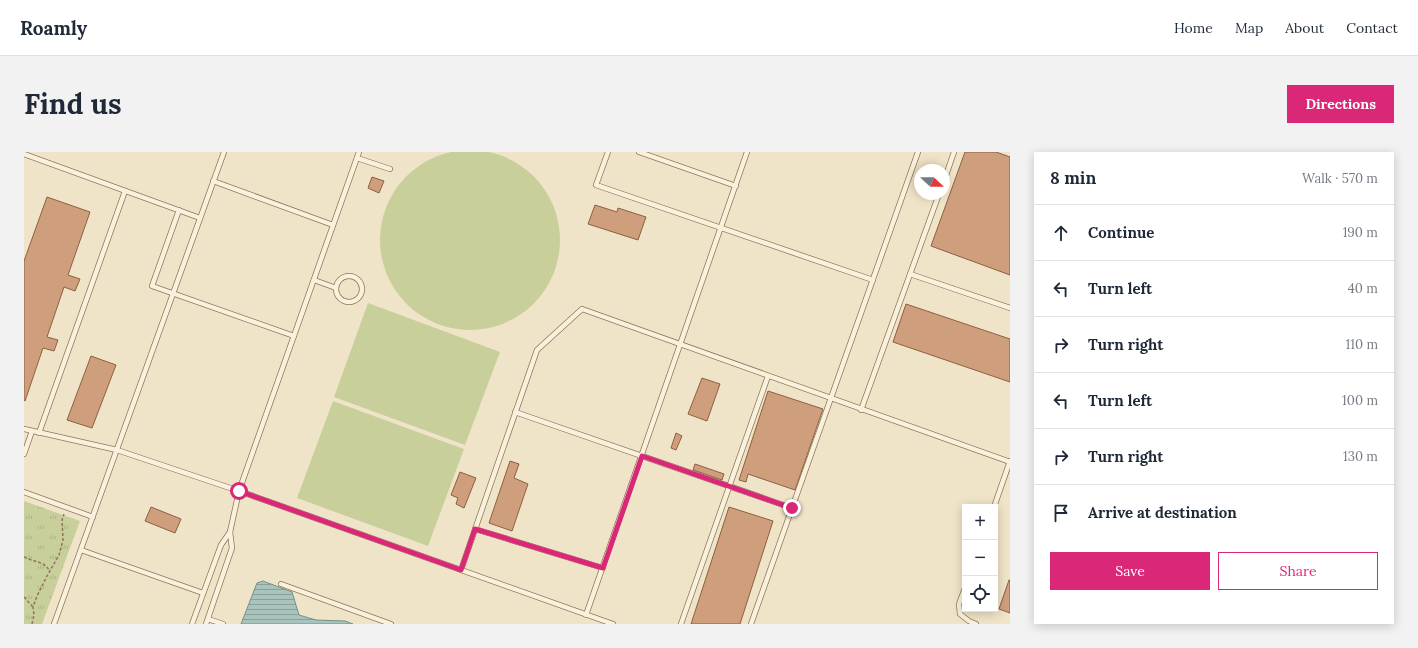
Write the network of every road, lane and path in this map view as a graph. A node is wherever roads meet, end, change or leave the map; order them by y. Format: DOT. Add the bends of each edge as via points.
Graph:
graph roads {
  1 [pos="224,152"];
  2 [pos="359,152"];
  3 [pos="608,152"];
  4 [pos="639,152"];
  5 [pos="748,152"];
  6 [pos="918,152"];
  7 [pos="954,152"];
  8 [pos="645,153"];
  9 [pos="24,154"];
  10 [pos="357,158"];
  11 [pos="950,164"];
  12 [pos="390,169"];
  13 [pos="213,181"];
  14 [pos="736,186"];
  15 [pos="125,191"];
  16 [pos="937,200"];
  17 [pos="179,210"];
  18 [pos="200,218"];
  19 [pos="333,225"];
  20 [pos="721,228"];
  21 [pos="910,274"];
  22 [pos="314,280"];
  23 [pos="873,280"];
  24 [pos="336,288"];
  25 [pos="173,293"];
  26 [pos="1010,308"];
  27 [pos="294,336"];
  28 [pos="680,344"];
  29 [pos="768,376"];
  30 [pos="831,399"];
  31 [pos="861,410"];
  32 [pos="515,412"];
  33 [pos="24,429"];
  34 [pos="32,432"];
  35 [pos="39,433"];
  36 [pos="117,450"];
  37 [pos="24,454"];
  38 [pos="642,456"];
  39 [pos="1010,462"];
  40 [pos="729,486"];
  41 [pos="239,491"];
  42 [pos="24,492"];
  43 [pos="995,504"];
  44 [pos="68,508"];
  45 [pos="792,508"];
  46 [pos="92,517"];
  47 [pos="475,529"];
  48 [pos="230,532"];
  49 [pos="81,550"];
  50 [pos="24,557"];
  51 [pos="603,568"];
  52 [pos="461,570"];
  53 [pos="50,571"];
  54 [pos="281,584"];
  55 [pos="203,593"];
  56 [pos="962,596"];
  57 [pos="24,597"];
  58 [pos="34,607"];
  59 [pos="586,614"];
  60 [pos="208,619"];
  61 [pos="32,624"];
  62 [pos="54,624"];
  63 [pos="192,624"];
  64 [pos="206,624"];
  65 [pos="223,624"];
  66 [pos="390,624"];
  67 [pos="613,624"];
  68 [pos="681,624"];
  69 [pos="751,624"];
  70 [pos="976,624"];
  1 -- 13 [label="lane"];
  2 -- 10 [label="lane"];
  3 -- 20 [label="lane" via="596,185"];
  4 -- 8 [label="lane"];
  5 -- 14 [label="lane"];
  6 -- 23 [label="lane"];
  7 -- 11 [label="lane"];
  8 -- 14 [label="lane"];
  9 -- 15 [label="lane"];
  10 -- 12 [label="lane"];
  10 -- 19 [label="lane"];
  13 -- 18 [label="lane"];
  13 -- 19 [label="lane"];
  14 -- 20 [label="lane"];
  15 -- 17 [label="lane"];
  15 -- 35 [label="lane"];
  16 -- 21 [label="lane"];
  17 -- 18 [label="lane"];
  17 -- 25 [label="lane" via="152,286"];
  18 -- 25 [label="lane"];
  19 -- 22 [label="lane"];
  20 -- 23 [label="lane"];
  20 -- 28 [label="lane"];
  21 -- 26 [label="lane"];
  21 -- 31 [label="lane"];
  22 -- 24 [label="lane"];
  22 -- 27 [label="lane"];
  23 -- 30 [label="lane"];
  24 -- 24 [label="lane" via="338,298 348,303 358,300 363,291 360,280 351,275 341,278"];
  25 -- 27 [label="lane"];
  25 -- 36 [label="lane"];
  27 -- 41 [label="lane"];
  28 -- 29 [label="lane"];
  28 -- 32 [label="lane" via="582,310 536,350"];
  28 -- 38 [label="lane"];
  29 -- 30 [label="lane"];
  29 -- 40 [label="lane"];
  30 -- 31 [label="lane"];
  30 -- 45 [label="lane"];
  31 -- 39 [label="lane"];
  32 -- 38 [label="lane"];
  32 -- 47 [label="lane"];
  33 -- 34 [label="lane"];
  34 -- 35 [label="lane"];
  34 -- 37 [label="lane"];
  35 -- 36 [label="lane"];
  36 -- 41 [label="lane"];
  36 -- 46 [label="lane"];
  38 -- 40 [label="lane"];
  38 -- 51 [label="lane"];
  39 -- 43 [label="lane"];
  40 -- 45 [label="lane"];
  40 -- 68 [label="lane"];
  41 -- 48 [label="lane"];
  41 -- 52 [label="lane"];
  42 -- 44 [label="lane"];
  44 -- 46 [label="lane"];
  44 -- 53 [label="path" via="62,520 63,540 59,555"];
  45 -- 69 [label="lane"];
  46 -- 49 [label="lane"];
  47 -- 51 [label="lane"];
  47 -- 52 [label="lane"];
  48 -- 55 [label="lane" via="221,545"];
  48 -- 60 [label="lane" via="232,548"];
  49 -- 55 [label="lane"];
  49 -- 62 [label="lane"];
  50 -- 53 [label="path" via="43,563"];
  51 -- 59 [label="lane"];
  52 -- 59 [label="lane"];
  53 -- 58 [label="path"];
  54 -- 66 [label="lane"];
  55 -- 63 [label="lane"];
  56 -- 70 [label="lane" via="959,604 960,614"];
  57 -- 58 [label="path"];
  58 -- 61 [label="path"];
  59 -- 67 [label="lane"];
  60 -- 64 [label="lane"];
  60 -- 65 [label="lane"];
}
